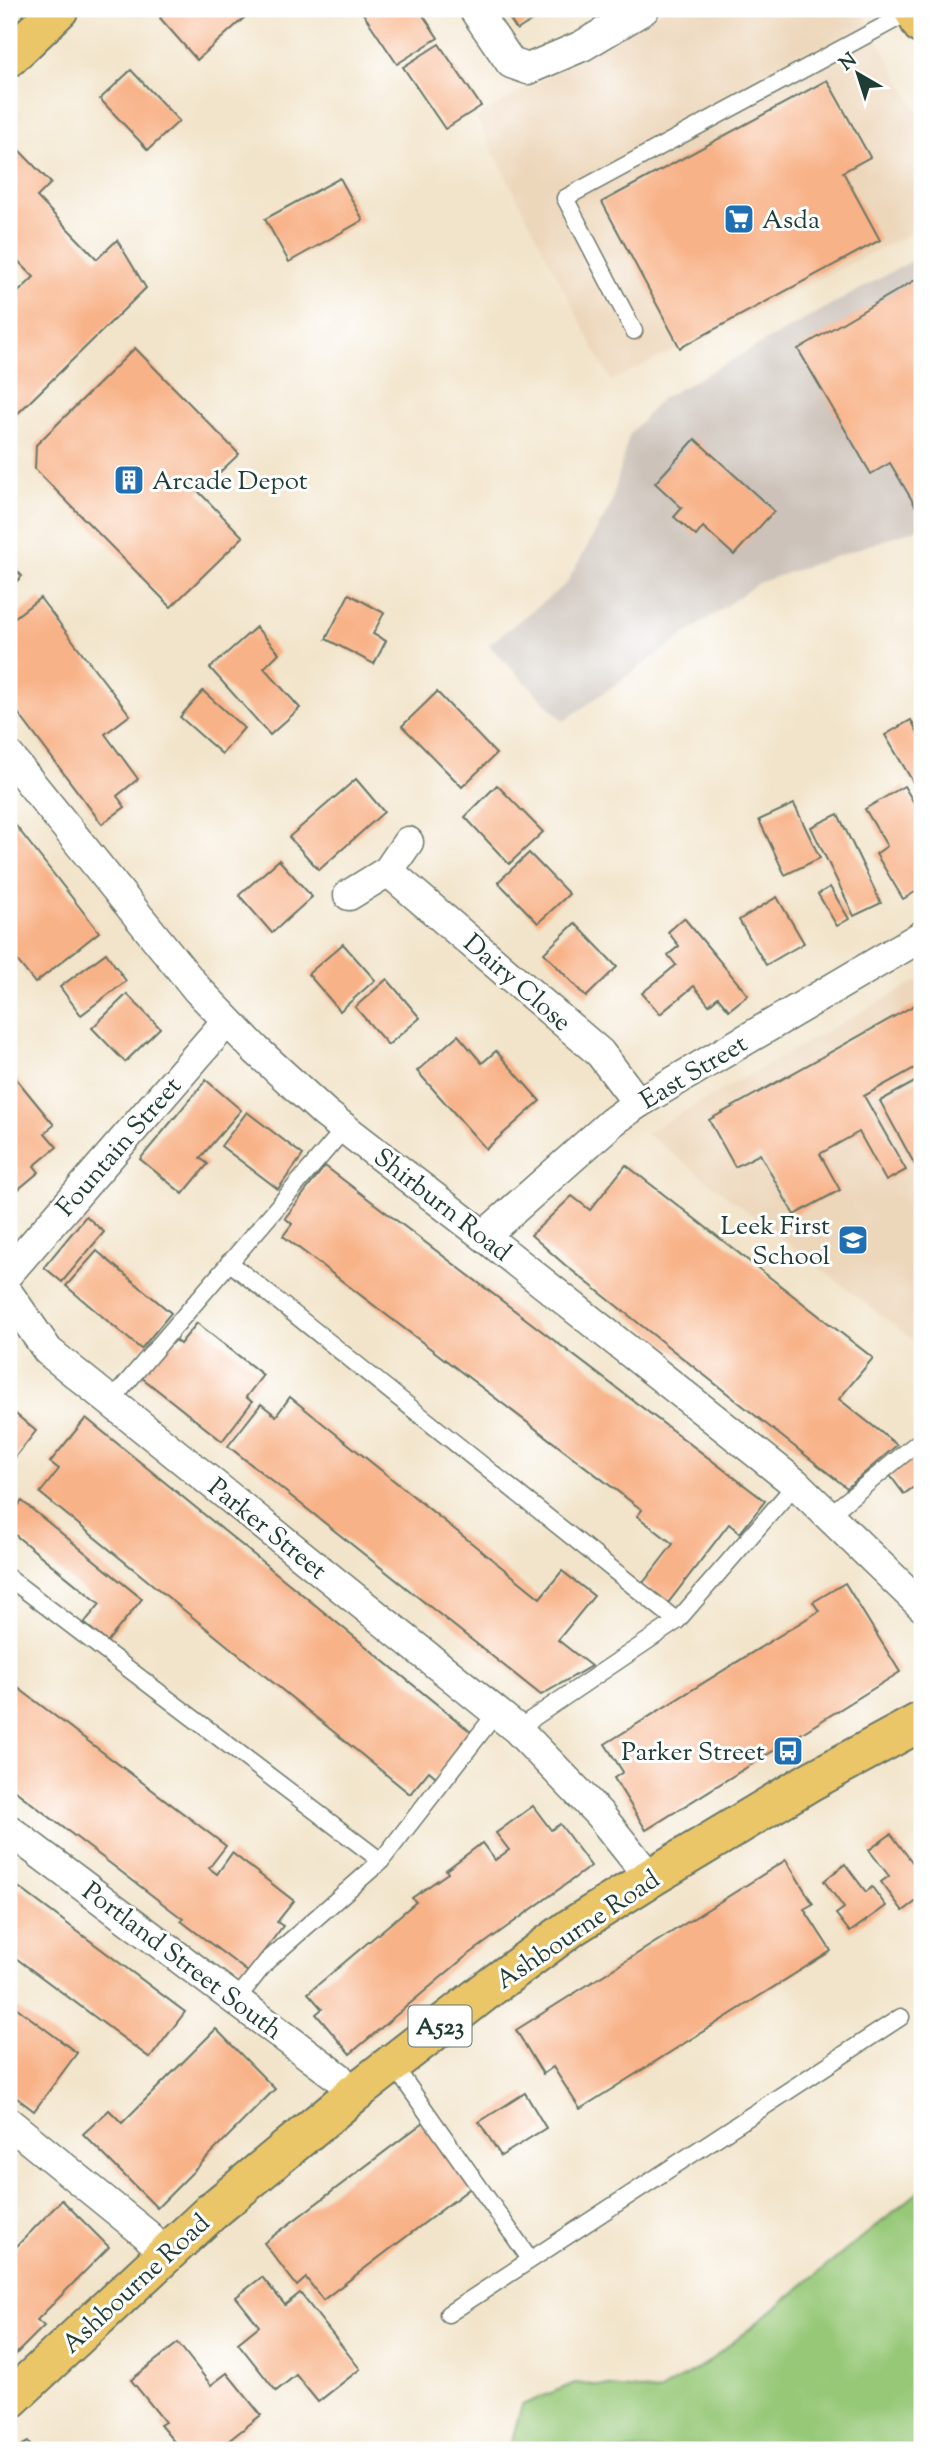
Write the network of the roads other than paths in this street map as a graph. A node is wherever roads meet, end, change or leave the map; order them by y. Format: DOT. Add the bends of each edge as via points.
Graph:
graph roads {
  1 [pos="58,9"];
  2 [pos="474,9"];
  3 [pos="644,9"];
  4 [pos="913,9"];
  5 [pos="922,25"];
  6 [pos="9,57"];
  7 [pos="634,331"];
  8 [pos="9,756"];
  9 [pos="408,842"];
  10 [pos="388,871"];
  11 [pos="349,895"];
  12 [pos="922,936"];
  13 [pos="227,1021"];
  14 [pos="638,1103"];
  15 [pos="345,1128"];
  16 [pos="484,1236"];
  17 [pos="229,1262"];
  18 [pos="9,1272"];
  19 [pos="9,1295"];
  20 [pos="111,1401"];
  21 [pos="922,1439"];
  22 [pos="796,1485"];
  23 [pos="829,1515"];
  24 [pos="9,1578"];
  25 [pos="922,1606"];
  26 [pos="677,1621"];
  27 [pos="507,1721"];
  28 [pos="922,1721"];
  29 [pos="9,1830"];
  30 [pos="382,1861"];
  31 [pos="650,1878"];
  32 [pos="236,2000"];
  33 [pos="901,2017"];
  34 [pos="392,2063"];
  35 [pos="352,2095"];
  36 [pos="9,2123"];
  37 [pos="164,2255"];
  38 [pos="530,2259"];
  39 [pos="448,2314"];
  40 [pos="9,2400"];
  1 -- 6 [label="highway"];
  2 -- 3 [label="street" via="511,63 528,69 582,46"];
  4 -- 5 [label="highway"];
  4 -- 7 [label="lane" via="565,198"];
  8 -- 13 [label="street, Shirburn Road"];
  9 -- 10 [label="street"];
  10 -- 11 [label="street"];
  10 -- 14 [label="street, Dairy Close" via="600,1053"];
  12 -- 14 [label="street, East Street"];
  13 -- 15 [label="street, Shirburn Road"];
  13 -- 18 [label="street, Fountain Street"];
  14 -- 16 [label="street, East Street"];
  15 -- 16 [label="street, Shirburn Road"];
  15 -- 17 [label="lane"];
  16 -- 22 [label="street, Shirburn Road"];
  17 -- 20 [label="lane"];
  17 -- 26 [label="lane"];
  19 -- 20 [label="street, Parker Street" via="48,1351"];
  20 -- 27 [label="street, Parker Street"];
  21 -- 23 [label="lane"];
  22 -- 23 [label="street, Shirburn Road"];
  22 -- 26 [label="lane"];
  23 -- 25 [label="street, Shirburn Road"];
  24 -- 30 [label="lane"];
  26 -- 27 [label="lane"];
  27 -- 30 [label="lane"];
  27 -- 31 [label="street, Parker Street" via="599,1814"];
  28 -- 31 [label="highway, Ashbourne Road / A523"];
  29 -- 32 [label="street, Portland Street South"];
  30 -- 32 [label="lane" via="267,1961"];
  31 -- 34 [label="highway, Ashbourne Road / A523" via="572,1927"];
  32 -- 35 [label="street, Portland Street South" via="338,2077"];
  33 -- 38 [label="lane"];
  34 -- 35 [label="highway, Ashbourne Road / A523"];
  34 -- 38 [label="lane"];
  35 -- 37 [label="highway, Ashbourne Road / A523"];
  36 -- 37 [label="street" via="147,2235"];
  37 -- 40 [label="highway, Ashbourne Road / A523"];
  38 -- 39 [label="lane"];
}
